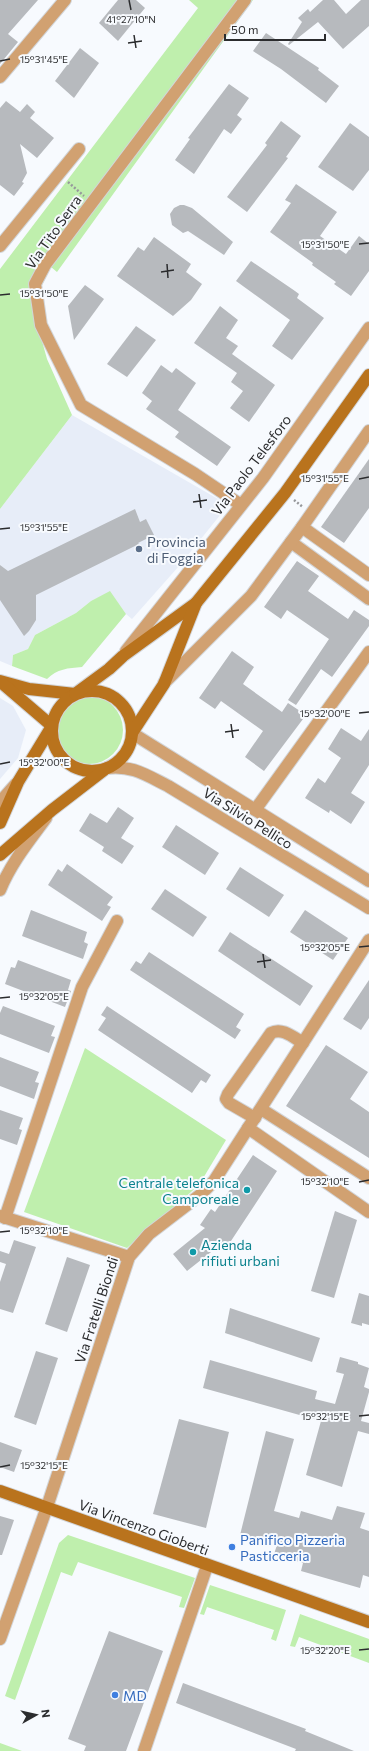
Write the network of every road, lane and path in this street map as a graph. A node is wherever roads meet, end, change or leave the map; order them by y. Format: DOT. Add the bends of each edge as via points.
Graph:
graph roads {
  1 [pos="65,0"];
  2 [pos="245,0"];
  3 [pos="0,77"];
  4 [pos="79,149"];
  5 [pos="58,175"];
  6 [pos="92,202"];
  7 [pos="0,246"];
  8 [pos="369,328"];
  9 [pos="369,375"];
  10 [pos="369,431"];
  11 [pos="241,505"];
  12 [pos="302,527"];
  13 [pos="291,542"];
  14 [pos="369,575"];
  15 [pos="369,599"];
  16 [pos="196,603"];
  17 [pos="369,652"];
  18 [pos="123,656"];
  19 [pos="0,681"];
  20 [pos="164,684"];
  21 [pos="75,694"];
  22 [pos="52,726"];
  23 [pos="132,733"];
  24 [pos="107,768"];
  25 [pos="18,782"];
  26 [pos="0,802"];
  27 [pos="52,810"];
  28 [pos="254,810"];
  29 [pos="0,823"];
  30 [pos="0,855"];
  31 [pos="369,881"];
  32 [pos="0,890"];
  33 [pos="369,908"];
  34 [pos="117,921"];
  35 [pos="369,940"];
  36 [pos="303,1043"];
  37 [pos="255,1118"];
  38 [pos="369,1178"];
  39 [pos="369,1212"];
  40 [pos="3,1217"];
  41 [pos="129,1257"];
  42 [pos="0,1491"];
  43 [pos="47,1507"];
  44 [pos="207,1566"];
  45 [pos="369,1622"];
  46 [pos="0,1639"];
  47 [pos="144,1751"];
  1 -- 3 [label="street"];
  2 -- 6 [label="street, Via Tito Serra"];
  4 -- 5 [label="street"];
  5 -- 6 [label="path"];
  5 -- 7 [label="street"];
  6 -- 11 [label="street, Via Tito Serra" via="45,265 35,284 41,325 63,371 81,405"];
  8 -- 11 [label="street, Via Paolo Telesforo" via="266,474"];
  9 -- 16 [label="street, Via Paolo Telesforo" via="285,493"];
  10 -- 12 [label="street, Via Paolo Telesforo"];
  11 -- 18 [label="street, Via Paolo Telesforo"];
  12 -- 13 [label="street, Via Paolo Telesforo"];
  12 -- 14 [label="street"];
  13 -- 15 [label="street"];
  13 -- 20 [label="street, Via Paolo Telesforo" via="251,596"];
  16 -- 18 [label="street, Via Paolo Telesforo"];
  16 -- 20 [label="street, Via Paolo Telesforo"];
  17 -- 28 [label="street"];
  18 -- 21 [label="street, Via Paolo Telesforo"];
  19 -- 21 [label="street" via="29,689"];
  19 -- 22 [label="street"];
  20 -- 23 [label="street, Via Paolo Telesforo"];
  21 -- 22 [label="street" via="59,707"];
  21 -- 23 [label="street" via="92,690 113,696 127,710"];
  22 -- 24 [label="street" via="55,746 71,765 88,771"];
  22 -- 25 [label="street"];
  23 -- 24 [label="street" via="126,753 118,762"];
  23 -- 28 [label="street, Via Silvio Pellico"];
  24 -- 27 [label="street"];
  24 -- 33 [label="street, Via Silvio Pellico" via="122,766 168,786"];
  25 -- 26 [label="street"];
  25 -- 29 [label="street"];
  27 -- 30 [label="street"];
  27 -- 32 [label="street" via="5,877"];
  28 -- 31 [label="street, Via Silvio Pellico"];
  34 -- 40 [label="street" via="82,987"];
  35 -- 36 [label="street, Via Fratelli Biondi"];
  36 -- 37 [label="street, Via Fratelli Biondi"];
  36 -- 37 [label="street" via="282,1031 276,1030 271,1033 228,1094 226,1099 229,1103"];
  37 -- 38 [label="street"];
  37 -- 39 [label="street"];
  37 -- 41 [label="street, Via Fratelli Biondi" via="214,1181 149,1234"];
  40 -- 41 [label="street"];
  41 -- 43 [label="street, Via Fratelli Biondi"];
  42 -- 43 [label="street, Via Vincenzo Gioberti"];
  43 -- 44 [label="street, Via Vincenzo Gioberti"];
  43 -- 46 [label="street, Via Fratelli Biondi"];
  44 -- 45 [label="street, Via Vincenzo Gioberti"];
  44 -- 47 [label="street"];
}
